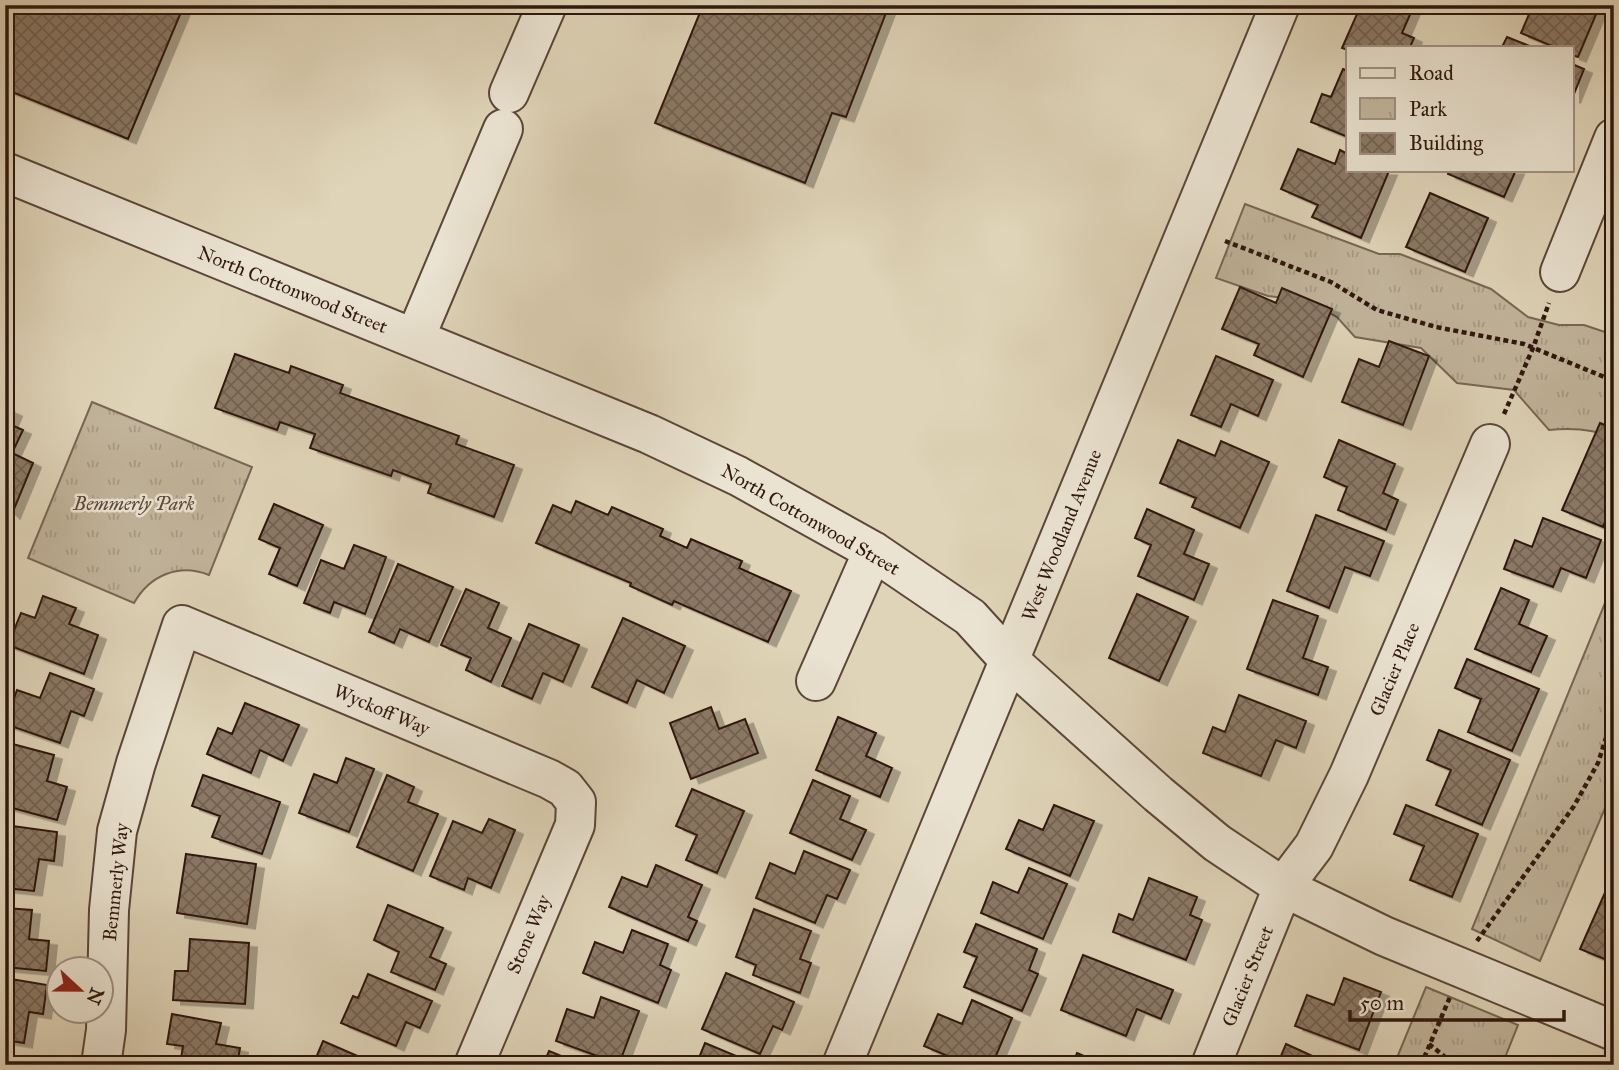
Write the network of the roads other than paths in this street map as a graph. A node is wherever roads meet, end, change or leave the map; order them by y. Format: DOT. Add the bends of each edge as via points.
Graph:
graph roads {
  1 [pos="547,5"];
  2 [pos="1280,5"];
  3 [pos="1614,138"];
  4 [pos="5,172"];
  5 [pos="1560,272"];
  6 [pos="415,338"];
  7 [pos="1490,444"];
  8 [pos="873,551"];
  9 [pos="182,625"];
  10 [pos="1010,661"];
  11 [pos="816,681"];
  12 [pos="576,802"];
  13 [pos="1283,887"];
  14 [pos="1614,1031"];
  15 [pos="101,1065"];
  16 [pos="474,1065"];
  17 [pos="842,1065"];
  18 [pos="1210,1065"];
  1 -- 6 [label="street"];
  2 -- 10 [label="street, West Woodland Avenue"];
  3 -- 5 [label="street"];
  4 -- 6 [label="street, North Cottonwood Street"];
  6 -- 8 [label="street, North Cottonwood Street" via="649,434 738,476"];
  7 -- 13 [label="street, Glacier Place" via="1349,775 1314,846"];
  8 -- 10 [label="street, North Cottonwood Street" via="970,617"];
  8 -- 11 [label="street"];
  9 -- 12 [label="street, Wyckoff Way" via="549,779 565,788"];
  9 -- 15 [label="street, Bemmerly Way" via="117,831"];
  10 -- 13 [label="street, North Cottonwood Street" via="1207,834"];
  10 -- 17 [label="street, West Woodland Avenue"];
  12 -- 16 [label="street, Stone Way" via="575,824"];
  13 -- 14 [label="street, North Cottonwood Street" via="1336,914"];
  13 -- 18 [label="street, Glacier Street"];
}
